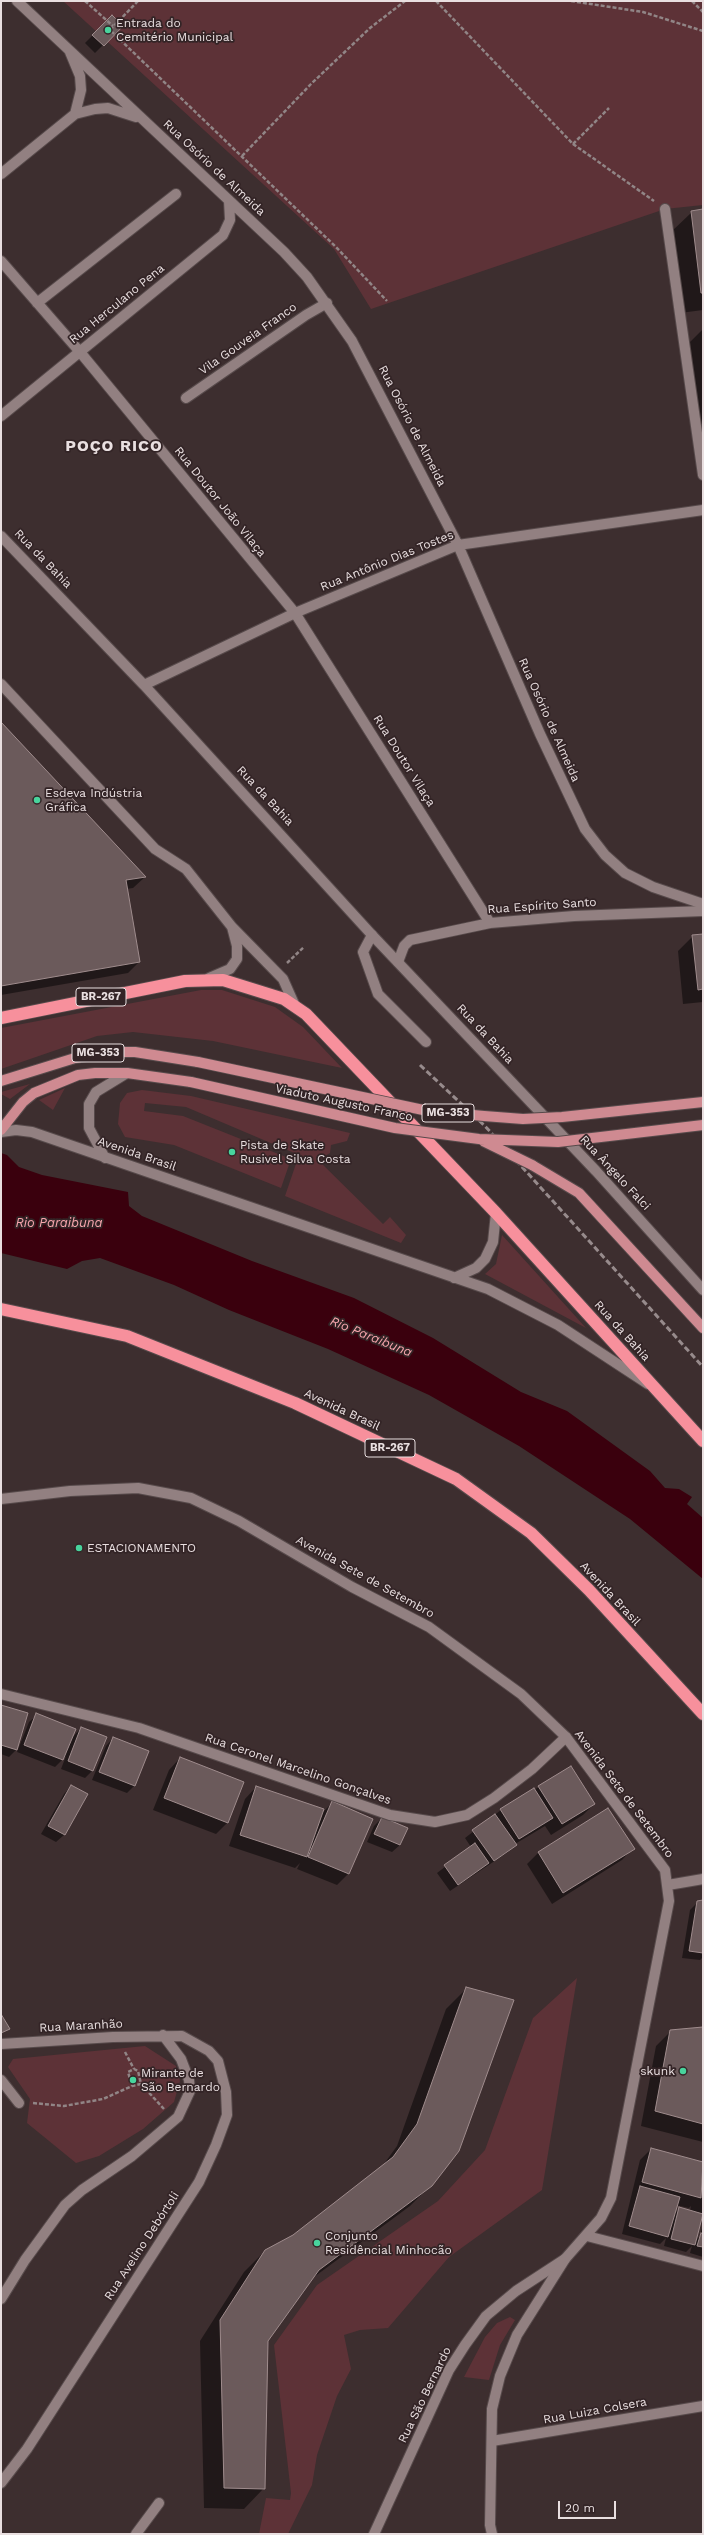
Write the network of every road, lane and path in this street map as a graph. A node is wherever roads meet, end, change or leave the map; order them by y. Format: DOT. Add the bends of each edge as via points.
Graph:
graph roads {
  1 [pos="17,1"];
  2 [pos="85,1"];
  3 [pos="138,1"];
  4 [pos="405,1"];
  5 [pos="436,1"];
  6 [pos="571,1"];
  7 [pos="692,1"];
  8 [pos="703,12"];
  9 [pos="113,26"];
  10 [pos="703,31"];
  11 [pos="68,48"];
  12 [pos="609,108"];
  13 [pos="74,114"];
  14 [pos="143,120"];
  15 [pos="572,144"];
  16 [pos="242,156"];
  17 [pos="1,174"];
  18 [pos="176,194"];
  19 [pos="229,201"];
  20 [pos="665,209"];
  21 [pos="1,261"];
  22 [pos="386,301"];
  23 [pos="37,302"];
  24 [pos="326,303"];
  25 [pos="80,352"];
  26 [pos="186,398"];
  27 [pos="1,416"];
  28 [pos="703,475"];
  29 [pos="703,510"];
  30 [pos="1,536"];
  31 [pos="458,545"];
  32 [pos="295,613"];
  33 [pos="1,684"];
  34 [pos="144,685"];
  35 [pos="703,904"];
  36 [pos="703,911"];
  37 [pos="490,923"];
  38 [pos="232,927"];
  39 [pos="372,935"];
  40 [pos="398,962"];
  41 [pos="202,980"];
  42 [pos="295,1006"];
  43 [pos="1,1018"];
  44 [pos="426,1042"];
  45 [pos="127,1073"];
  46 [pos="506,1077"];
  47 [pos="1,1081"];
  48 [pos="703,1102"];
  49 [pos="703,1125"];
  50 [pos="1,1131"];
  51 [pos="479,1139"];
  52 [pos="105,1158"];
  53 [pos="496,1213"];
  54 [pos="454,1278"];
  55 [pos="703,1290"];
  56 [pos="1,1309"];
  57 [pos="703,1328"];
  58 [pos="654,1388"];
  59 [pos="703,1441"];
  60 [pos="1,1499"];
  61 [pos="1,1694"];
  62 [pos="703,1714"];
  63 [pos="566,1737"];
  64 [pos="703,1879"];
  65 [pos="668,1884"];
  66 [pos="163,2035"];
  67 [pos="1,2044"];
  68 [pos="129,2058"];
  69 [pos="134,2069"];
  70 [pos="1,2080"];
  71 [pos="141,2084"];
  72 [pos="132,2086"];
  73 [pos="19,2103"];
  74 [pos="175,2120"];
  75 [pos="587,2236"];
  76 [pos="565,2259"];
  77 [pos="703,2266"];
  78 [pos="1,2299"];
  79 [pos="703,2406"];
  80 [pos="492,2442"];
  81 [pos="1,2483"];
  82 [pos="159,2503"];
  83 [pos="136,2534"];
  84 [pos="374,2534"];
  85 [pos="492,2534"];
  1 -- 11 [label="street, Rua Osório de Almeida"];
  2 -- 9 [label="path"];
  3 -- 9 [label="path"];
  4 -- 16 [label="path" via="370,28 311,84"];
  5 -- 15 [label="path"];
  6 -- 10 [label="path" via="643,12"];
  7 -- 8 [label="path"];
  9 -- 16 [label="path" via="110,30"];
  11 -- 13 [label="street" via="80,76 81,90"];
  11 -- 14 [label="street, Rua Osório de Almeida"];
  12 -- 15 [label="path"];
  13 -- 14 [label="street" via="108,108"];
  13 -- 17 [label="street"];
  14 -- 19 [label="street, Rua Osório de Almeida"];
  15 -- 20 [label="path"];
  16 -- 22 [label="path" via="336,247"];
  18 -- 23 [label="street"];
  19 -- 24 [label="street, Rua Osório de Almeida" via="284,252"];
  19 -- 25 [label="street, Rua Herculano Pena" via="230,220 223,235"];
  20 -- 28 [label="street"];
  21 -- 23 [label="street, Rua Doutor João Vilaça"];
  23 -- 25 [label="street, Rua Doutor João Vilaça"];
  24 -- 26 [label="street, Vila Gouveia Franco"];
  24 -- 31 [label="street, Rua Osório de Almeida" via="352,341 375,382"];
  25 -- 27 [label="street, Rua Herculano Pena"];
  25 -- 32 [label="street, Rua Doutor João Vilaça"];
  29 -- 31 [label="street, Rua Antônio Dias Tostes"];
  30 -- 34 [label="street, Rua da Bahia"];
  31 -- 32 [label="street, Rua Antônio Dias Tostes"];
  31 -- 35 [label="street, Rua Osório de Almeida" via="540,734 585,829 605,855 625,873 653,887"];
  32 -- 34 [label="street, Rua Antônio Dias Tostes"];
  32 -- 37 [label="street, Rua Doutor Vilaça"];
  33 -- 38 [label="street" via="155,849 186,869"];
  34 -- 39 [label="street, Rua da Bahia"];
  36 -- 37 [label="street, Rua Espírito Santo" via="574,916"];
  37 -- 40 [label="street, Rua Espírito Santo" via="410,940 404,946"];
  38 -- 41 [label="street" via="237,946 237,959 230,970"];
  38 -- 42 [label="street" via="283,979"];
  39 -- 40 [label="street, Rua da Bahia"];
  39 -- 44 [label="street" via="363,952 378,994"];
  40 -- 46 [label="street, Rua da Bahia"];
  41 -- 42 [label="highway, BR-267" via="223,980 248,986 284,999"];
  41 -- 43 [label="highway, BR-267" via="185,981"];
  42 -- 53 [label="highway, Rua da Bahia / BR-267" via="306,1014"];
  45 -- 50 [label="main road, Viaduto Augusto Franco" via="78,1075 50,1085 23,1102"];
  45 -- 51 [label="main road, Viaduto Augusto Franco, bridge" via="191,1082 395,1128"];
  45 -- 52 [label="street" via="96,1092 89,1104 88,1128"];
  46 -- 55 [label="street, Rua Ângelo Falci" via="596,1171"];
  47 -- 48 [label="main road, Viaduto Augusto Franco / MG-353, bridge" via="75,1058 109,1052 135,1052 198,1062 428,1111 484,1116 523,1119 562,1117"];
  49 -- 51 [label="main road, Viaduto Augusto Franco, bridge" via="558,1142"];
  50 -- 52 [label="street, Avenida Brasil" via="32,1132"];
  51 -- 57 [label="main road, bridge" via="532,1165 579,1193"];
  52 -- 54 [label="street, Avenida Brasil"];
  53 -- 54 [label="street" via="493,1242 485,1259 476,1268"];
  53 -- 58 [label="highway, Rua da Bahia / BR-267"];
  54 -- 58 [label="street, Avenida Brasil" via="488,1289 518,1303 602,1353"];
  56 -- 62 [label="highway, Avenida Brasil / BR-267" via="114,1331 295,1403 456,1479 531,1533 589,1590"];
  58 -- 59 [label="highway, Avenida Brasil / BR-267"];
  60 -- 63 [label="street, Avenida Sete de Setembro" via="70,1491 138,1488 191,1498 429,1627 521,1694"];
  61 -- 63 [label="street, Rua Ceronel Marcelino Gonçalves" via="139,1728 390,1815 435,1822 467,1815 494,1798 532,1769"];
  63 -- 65 [label="street, Avenida Sete de Setembro" via="665,1870"];
  64 -- 65 [label="street"];
  65 -- 75 [label="street, Avenida Sete de Setembro" via="669,1901 611,2198 601,2218"];
  66 -- 67 [label="street, Rua Maranhão"];
  66 -- 74 [label="street" via="181,2059 189,2080 190,2091"];
  66 -- 81 [label="street, Rua Avelino Debórtoli" via="182,2036 209,2051 218,2061 226,2092 227,2115 199,2182 28,2449"];
  68 -- 69 [label="path"];
  69 -- 71 [label="path" via="138,2071"];
  69 -- 72 [label="path" via="128,2072"];
  70 -- 73 [label="street"];
  71 -- 72 [label="path"];
  71 -- 74 [label="path"];
  72 -- 73 [label="path" via="103,2099 86,2103 64,2106 44,2102"];
  74 -- 78 [label="street" via="132,2156 82,2190 65,2206 24,2260"];
  75 -- 76 [label="street, Avenida Sete de Setembro"];
  75 -- 77 [label="street"];
  76 -- 80 [label="street, Avenida Sete de Setembro" via="517,2335 507,2356 492,2409"];
  76 -- 84 [label="street, Rua São Bernardo" via="516,2291 486,2316 464,2345 449,2370"];
  79 -- 80 [label="street, Rua Luiza Colsera"];
  80 -- 85 [label="street, Avenida Sete de Setembro"];
  82 -- 83 [label="street"];
}
